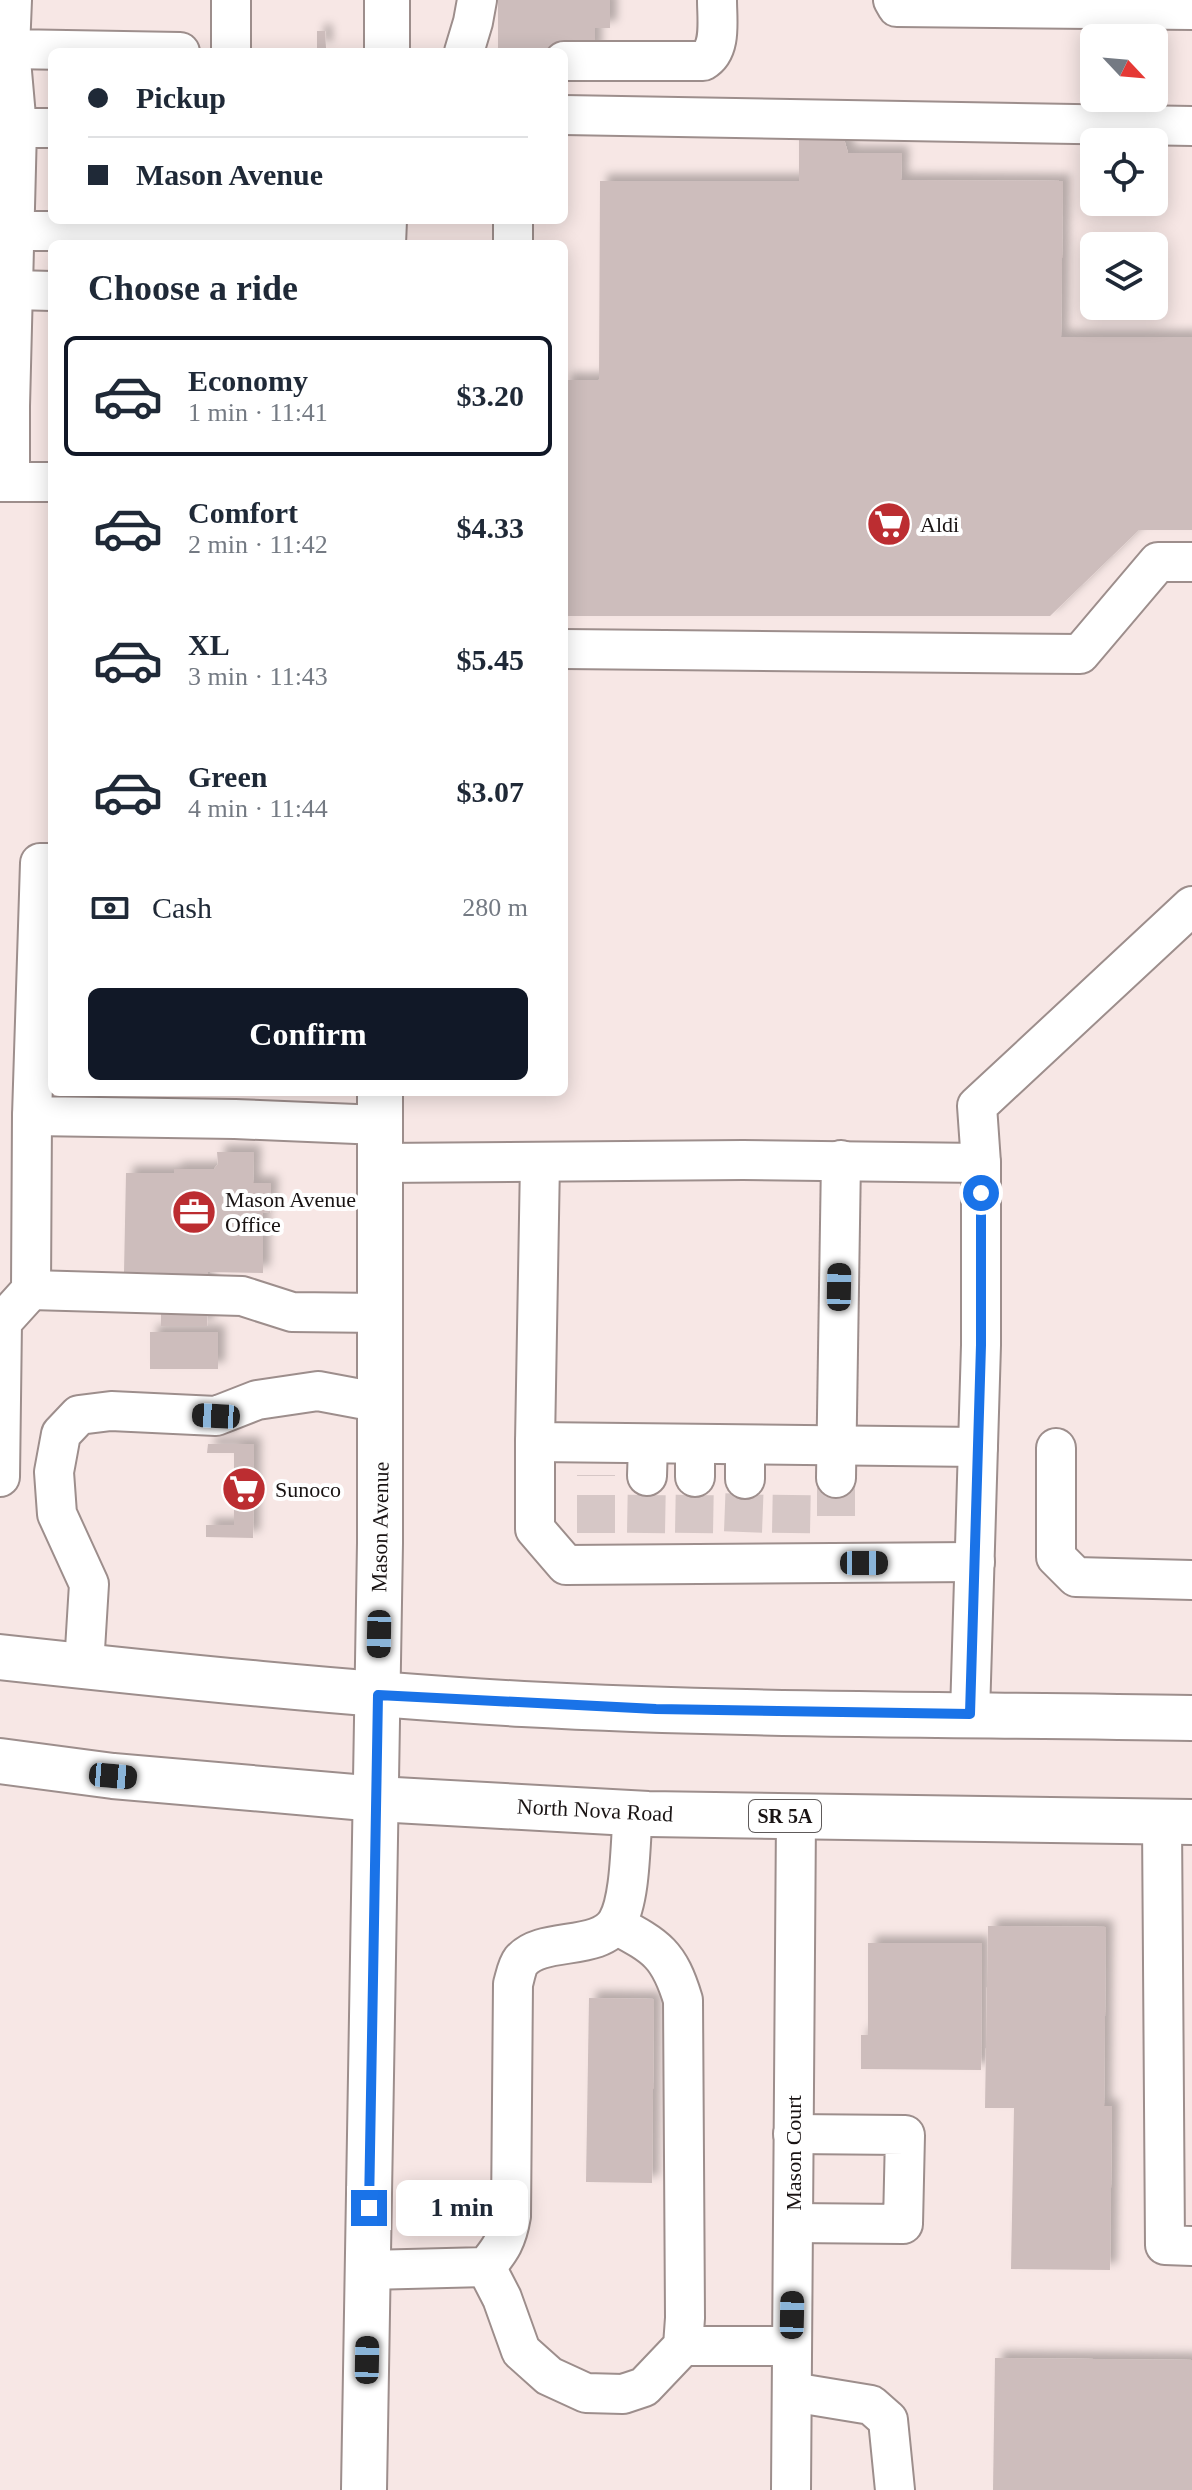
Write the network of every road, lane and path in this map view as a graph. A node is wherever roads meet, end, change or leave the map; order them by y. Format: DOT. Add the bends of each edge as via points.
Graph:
graph roads {
  1 [pos="12,0"];
  2 [pos="231,0"];
  3 [pos="387,0"];
  4 [pos="477,0"];
  5 [pos="717,0"];
  6 [pos="893,0"];
  7 [pos="1192,10"];
  8 [pos="5,48"];
  9 [pos="231,48"];
  10 [pos="387,48"];
  11 [pos="465,48"];
  12 [pos="48,49"];
  13 [pos="568,61"];
  14 [pos="568,115"];
  15 [pos="1192,126"];
  16 [pos="34,128"];
  17 [pos="226,225"];
  18 [pos="15,231"];
  19 [pos="383,232"];
  20 [pos="141,238"];
  21 [pos="14,290"];
  22 [pos="48,291"];
  23 [pos="5,406"];
  24 [pos="5,482"];
  25 [pos="48,482"];
  26 [pos="1192,562"];
  27 [pos="568,649"];
  28 [pos="48,863"];
  29 [pos="1192,906"];
  30 [pos="32,1116"];
  31 [pos="380,1127"];
  32 [pos="841,1160"];
  33 [pos="540,1162"];
  34 [pos="981,1163"];
  35 [pos="31,1290"];
  36 [pos="381,1313"];
  37 [pos="382,1403"];
  38 [pos="535,1442"];
  39 [pos="978,1447"];
  40 [pos="1056,1448"];
  41 [pos="836,1462"];
  42 [pos="0,1477"];
  43 [pos="975,1562"];
  44 [pos="1192,1580"];
  45 [pos="0,1657"];
  46 [pos="84,1666"];
  47 [pos="378,1695"];
  48 [pos="970,1714"];
  49 [pos="1192,1718"];
  50 [pos="0,1761"];
  51 [pos="377,1799"];
  52 [pos="633,1813"];
  53 [pos="796,1817"];
  54 [pos="1177,1822"];
  55 [pos="616,1925"];
  56 [pos="1178,1994"];
  57 [pos="793,2134"];
  58 [pos="793,2223"];
  59 [pos="1192,2246"];
  60 [pos="486,2267"];
  61 [pos="368,2270"];
  62 [pos="683,2346"];
  63 [pos="792,2346"];
  64 [pos="792,2392"];
  65 [pos="364,2490"];
  66 [pos="791,2490"];
  67 [pos="895,2490"];
  1 -- 8 [label="street"];
  2 -- 9 [label="street"];
  3 -- 10 [label="main road"];
  4 -- 11 [label="street"];
  5 -- 13 [label="street" via="716,46 703,61"];
  6 -- 7 [label="street" via="897,7"];
  8 -- 12 [label="street"];
  8 -- 16 [label="street"];
  14 -- 15 [label="street"];
  16 -- 18 [label="street"];
  17 -- 19 [label="street"];
  17 -- 20 [label="street"];
  18 -- 20 [label="street"];
  18 -- 21 [label="street"];
  21 -- 22 [label="street"];
  21 -- 23 [label="street"];
  23 -- 24 [label="street"];
  24 -- 25 [label="street"];
  26 -- 27 [label="street" via="1158,562 1080,654"];
  28 -- 30 [label="street" via="40,863"];
  29 -- 34 [label="street" via="977,1106"];
  30 -- 31 [label="street"];
  30 -- 35 [label="street"];
  31 -- 33 [label="street"];
  31 -- 36 [label="main road, Mason Avenue"];
  32 -- 33 [label="street"];
  32 -- 34 [label="street"];
  32 -- 41 [label="street"];
  33 -- 38 [label="street"];
  34 -- 39 [label="street"];
  35 -- 36 [label="street" via="242,1296 292,1312"];
  35 -- 42 [label="street" via="2,1322"];
  36 -- 37 [label="main road, Mason Avenue"];
  37 -- 46 [label="street" via="318,1391 257,1400 216,1416 111,1411 79,1415 61,1434 54,1472 57,1514 89,1584"];
  37 -- 47 [label="main road, Mason Avenue"];
  38 -- 41 [label="street" via="596,1459"];
  38 -- 43 [label="street" via="535,1529 566,1565 596,1549 836,1548"];
  39 -- 41 [label="street"];
  39 -- 43 [label="street"];
  40 -- 44 [label="street" via="1056,1557 1076,1577"];
  43 -- 48 [label="street"];
  45 -- 46 [label="main road"];
  46 -- 47 [label="main road"];
  47 -- 48 [label="main road" via="656,1709"];
  47 -- 51 [label="main road, Mason Avenue"];
  48 -- 49 [label="main road"];
  50 -- 51 [label="main road, North Nova Road / SR 5A"];
  51 -- 52 [label="main road, North Nova Road / SR 5A"];
  51 -- 61 [label="main road, Mason Avenue"];
  52 -- 53 [label="main road, North Nova Road / SR 5A"];
  52 -- 55 [label="street" via="625,1901"];
  53 -- 54 [label="main road, North Nova Road / SR 5A"];
  53 -- 57 [label="street, Mason Court"];
  54 -- 56 [label="street"];
  55 -- 60 [label="street" via="601,1935 536,1950 520,1961 513,1984 511,2216 508,2236"];
  55 -- 62 [label="street" via="651,1943 667,1960 683,2000"];
  56 -- 59 [label="street" via="1165,2245"];
  57 -- 58 [label="street, Mason Court"];
  57 -- 58 [label="street" via="905,2135 903,2224"];
  58 -- 63 [label="street, Mason Court"];
  60 -- 61 [label="street"];
  60 -- 62 [label="street" via="521,2351 563,2384 586,2393 623,2394 644,2387"];
  61 -- 65 [label="main road, Mason Avenue"];
  62 -- 63 [label="street"];
  63 -- 64 [label="street, Mason Court"];
  64 -- 66 [label="street, Mason Court"];
  64 -- 67 [label="street" via="871,2405 888,2420"];
}
